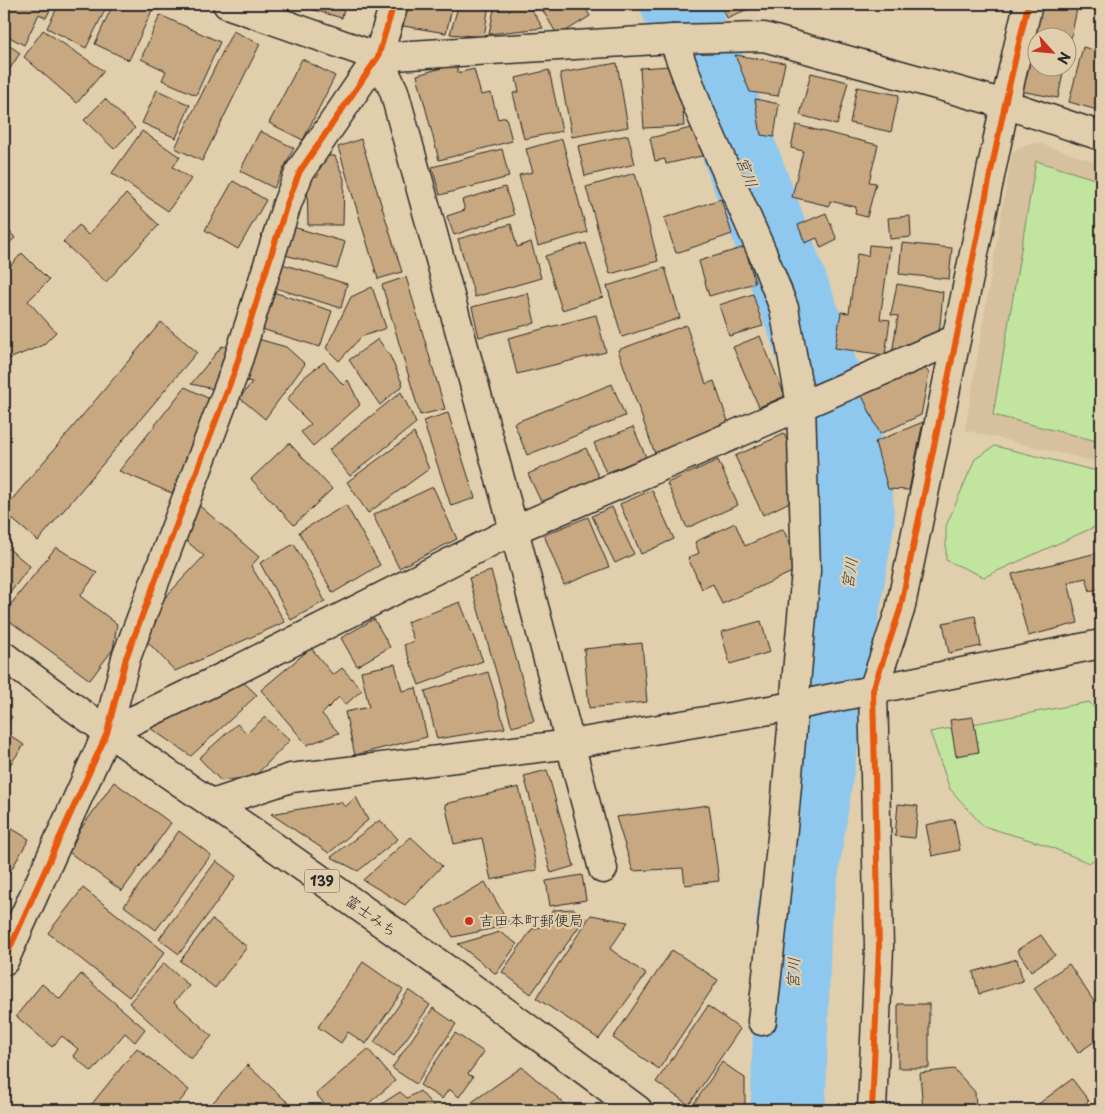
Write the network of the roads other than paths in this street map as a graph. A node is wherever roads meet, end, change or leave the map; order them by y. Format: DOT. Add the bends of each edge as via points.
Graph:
graph roads {
  1 [pos="227,4"];
  2 [pos="394,4"];
  3 [pos="1028,4"];
  4 [pos="673,39"];
  5 [pos="378,57"];
  6 [pos="1005,104"];
  7 [pos="1101,136"];
  8 [pos="956,339"];
  9 [pos="801,405"];
  10 [pos="514,530"];
  11 [pos="1100,644"];
  12 [pos="4,656"];
  13 [pos="873,690"];
  14 [pos="795,705"];
  15 [pos="107,733"];
  16 [pos="570,744"];
  17 [pos="212,804"];
  18 [pos="603,869"];
  19 [pos="4,961"];
  20 [pos="762,1021"];
  21 [pos="638,1110"];
  22 [pos="872,1110"];
  1 -- 5 [label="main road"];
  2 -- 5 [label="main road"];
  3 -- 6 [label="main road"];
  4 -- 5 [label="main road"];
  4 -- 6 [label="main road" via="764,37"];
  4 -- 9 [label="main road" via="698,107 784,308"];
  5 -- 10 [label="main road" via="394,91"];
  5 -- 15 [label="main road" via="300,170 234,373 126,658"];
  6 -- 7 [label="main road"];
  6 -- 8 [label="main road"];
  8 -- 9 [label="main road"];
  8 -- 13 [label="main road" via="900,610"];
  9 -- 10 [label="main road"];
  9 -- 14 [label="main road" via="806,571"];
  10 -- 15 [label="main road"];
  10 -- 16 [label="main road"];
  11 -- 13 [label="main road"];
  12 -- 15 [label="main road, 富士みち / 139"];
  13 -- 14 [label="main road"];
  13 -- 22 [label="main road" via="879,947"];
  14 -- 16 [label="main road"];
  14 -- 20 [label="main road"];
  15 -- 17 [label="main road, 富士みち / 139"];
  15 -- 19 [label="main road"];
  16 -- 17 [label="main road" via="291,778"];
  16 -- 18 [label="main road"];
  17 -- 21 [label="main road, 富士みち / 139" via="523,1024"];
}
